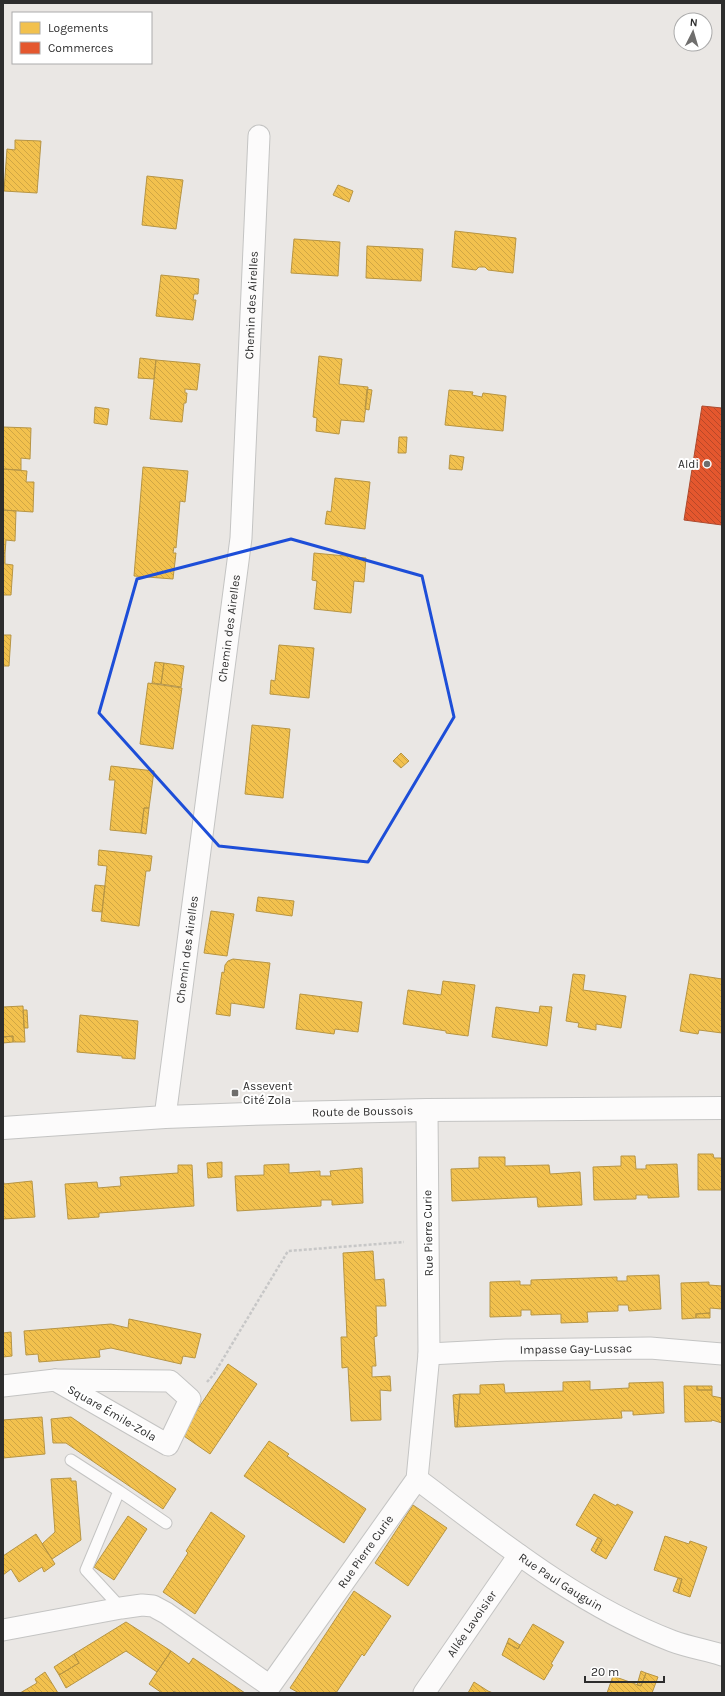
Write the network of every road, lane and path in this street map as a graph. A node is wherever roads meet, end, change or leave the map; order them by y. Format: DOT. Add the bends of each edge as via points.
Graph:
graph roads {
  1 [pos="258,136"];
  2 [pos="722,1108"];
  3 [pos="427,1110"];
  4 [pos="165,1117"];
  5 [pos="3,1128"];
  6 [pos="428,1240"];
  7 [pos="429,1354"];
  8 [pos="722,1354"];
  9 [pos="55,1380"];
  10 [pos="3,1386"];
  11 [pos="190,1399"];
  12 [pos="71,1460"];
  13 [pos="416,1479"];
  14 [pos="119,1492"];
  15 [pos="166,1523"];
  16 [pos="519,1555"];
  17 [pos="121,1608"];
  18 [pos="3,1630"];
  19 [pos="722,1655"];
  20 [pos="424,1693"];
  1 -- 4 [label="street, Chemin des Airelles" via="241,538"];
  2 -- 3 [label="street, Route de Boussois"];
  3 -- 4 [label="street, Route de Boussois"];
  3 -- 6 [label="street, Rue Pierre Curie"];
  4 -- 5 [label="street, Route de Boussois"];
  6 -- 7 [label="street, Rue Pierre Curie"];
  6 -- 11 [label="path" via="288,1251 214,1374"];
  7 -- 8 [label="street, Impasse Gay-Lussac" via="650,1348"];
  7 -- 13 [label="street, Rue Pierre Curie"];
  9 -- 10 [label="street, Square Émile-Zola"];
  9 -- 11 [label="street, Square Émile-Zola" via="170,1381"];
  9 -- 11 [label="street, Square Émile-Zola" via="168,1445"];
  12 -- 14 [label="lane"];
  13 -- 16 [label="street, Rue Paul Gauguin"];
  13 -- 17 [label="street, Rue Pierre Curie" via="270,1686 153,1606"];
  14 -- 15 [label="lane"];
  14 -- 17 [label="lane" via="86,1570"];
  16 -- 19 [label="street, Rue Paul Gauguin" via="565,1586 625,1620 673,1642"];
  16 -- 20 [label="street, Allée Lavoisier"];
  17 -- 18 [label="street, Rue Pierre Curie"];
}
